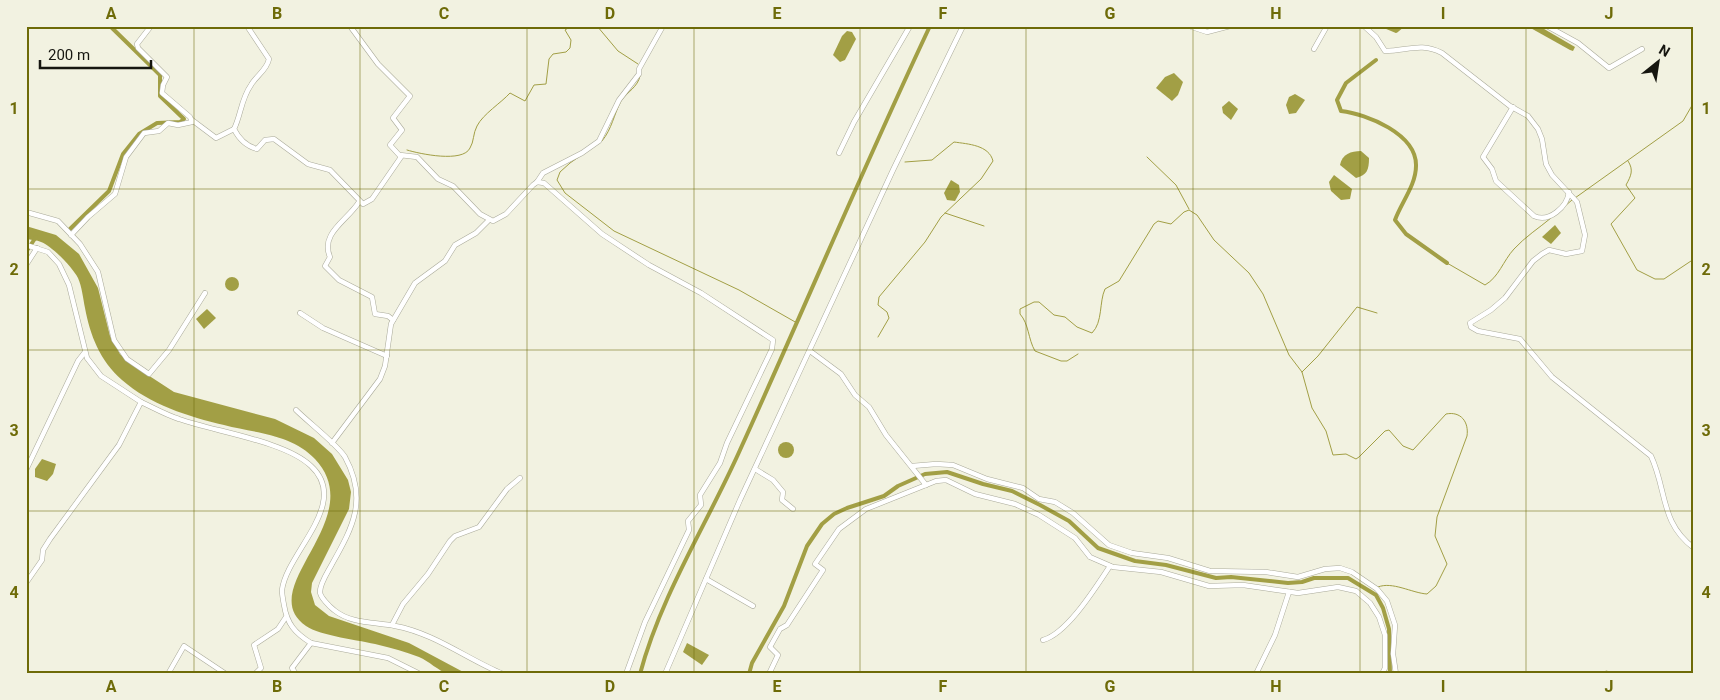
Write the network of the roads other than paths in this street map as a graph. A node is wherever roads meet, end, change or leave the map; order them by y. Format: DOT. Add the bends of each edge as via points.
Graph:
graph roads {
  1 [pos="151,26"];
  2 [pos="247,26"];
  3 [pos="350,26"];
  4 [pos="663,26"];
  5 [pos="910,26"];
  6 [pos="963,26"];
  7 [pos="1189,26"];
  8 [pos="1230,26"];
  9 [pos="1327,26"];
  10 [pos="1364,26"];
  11 [pos="1547,26"];
  12 [pos="1642,49"];
  13 [pos="1314,50"];
  14 [pos="1513,108"];
  15 [pos="192,120"];
  16 [pos="234,129"];
  17 [pos="839,152"];
  18 [pos="400,155"];
  19 [pos="537,182"];
  20 [pos="1568,192"];
  21 [pos="359,202"];
  22 [pos="26,212"];
  23 [pos="489,220"];
  24 [pos="72,235"];
  25 [pos="26,245"];
  26 [pos="38,248"];
  27 [pos="26,265"];
  28 [pos="206,293"];
  29 [pos="300,313"];
  30 [pos="393,320"];
  31 [pos="810,351"];
  32 [pos="85,352"];
  33 [pos="387,356"];
  34 [pos="141,402"];
  35 [pos="296,410"];
  36 [pos="332,443"];
  37 [pos="912,466"];
  38 [pos="755,469"];
  39 [pos="26,470"];
  40 [pos="520,478"];
  41 [pos="926,485"];
  42 [pos="793,509"];
  43 [pos="1694,548"];
  44 [pos="1110,566"];
  45 [pos="706,579"];
  46 [pos="26,583"];
  47 [pos="1289,592"];
  48 [pos="753,606"];
  49 [pos="286,617"];
  50 [pos="392,625"];
  51 [pos="1043,640"];
  52 [pos="311,643"];
  53 [pos="168,674"];
  54 [pos="226,674"];
  55 [pos="255,674"];
  56 [pos="296,674"];
  57 [pos="420,674"];
  58 [pos="503,674"];
  59 [pos="626,674"];
  60 [pos="665,674"];
  61 [pos="769,674"];
  62 [pos="1256,674"];
  63 [pos="1382,674"];
  64 [pos="1396,674"];
  1 -- 15 [label="street" via="137,44 138,48 167,77 162,89 164,96"];
  2 -- 16 [label="street" via="268,64 250,86"];
  3 -- 18 [label="street" via="378,64 410,95 393,118 402,130 390,146"];
  4 -- 19 [label="street" via="599,141 543,173"];
  5 -- 17 [label="street"];
  6 -- 31 [label="street"];
  7 -- 8 [label="street" via="1207,32"];
  9 -- 13 [label="street"];
  10 -- 14 [label="street" via="1386,51 1419,46 1433,48"];
  11 -- 12 [label="street" via="1578,43 1609,68"];
  14 -- 20 [label="street" via="1528,116 1538,129 1546,164"];
  14 -- 20 [label="street" via="1483,157 1496,181 1541,219 1549,218 1562,208"];
  15 -- 16 [label="street" via="216,138"];
  15 -- 24 [label="street" via="145,132 126,157 115,194"];
  16 -- 21 [label="street" via="250,147 257,149 265,140 274,139 308,164 330,170"];
  18 -- 21 [label="street" via="372,198 365,204"];
  18 -- 23 [label="street" via="417,157 438,179 453,186"];
  19 -- 23 [label="street" via="498,220"];
  19 -- 59 [label="street" via="544,183 602,234 702,293 774,341 720,463 700,495 701,504 688,521 689,530 653,605"];
  20 -- 43 [label="street" via="1577,202 1582,219 1585,235 1582,251 1566,254 1549,250 1542,254 1505,298 1477,317 1470,323 1471,327 1520,339 1552,377 1651,456 1660,476 1672,525"];
  21 -- 30 [label="street" via="328,236 330,256 325,266 339,280 372,297 375,314"];
  22 -- 24 [label="street" via="58,221"];
  23 -- 30 [label="street" via="476,233 455,245 444,261 415,283"];
  24 -- 28 [label="street" via="98,272 114,340 127,359 148,374 169,350"];
  25 -- 26 [label="street"];
  26 -- 27 [label="street"];
  26 -- 32 [label="street" via="48,252 59,264 69,285"];
  29 -- 33 [label="street" via="323,328"];
  30 -- 33 [label="street"];
  31 -- 37 [label="street" via="840,374"];
  31 -- 38 [label="street"];
  32 -- 34 [label="street" via="101,376"];
  32 -- 39 [label="street"];
  33 -- 36 [label="street" via="386,366 376,386"];
  34 -- 46 [label="street" via="120,445 50,539 43,550 42,560"];
  34 -- 49 [label="street" via="178,419 290,451 313,467 324,488 323,506 287,574 282,590"];
  35 -- 36 [label="street"];
  36 -- 50 [label="street" via="346,458 354,478 356,517 320,592 333,610 343,616 372,624"];
  37 -- 41 [label="street"];
  37 -- 64 [label="street" via="953,465 1023,488 1073,513 1109,545 1132,553 1168,558 1210,571 1266,572 1298,577 1325,569 1340,568 1352,572 1377,589 1387,601 1395,625 1393,654"];
  38 -- 42 [label="street" via="778,486 783,492 782,500"];
  38 -- 45 [label="street"];
  40 -- 50 [label="street" via="479,527 450,540 403,604"];
  41 -- 44 [label="street" via="946,480 975,494 1015,504 1055,524 1075,538 1090,557"];
  41 -- 61 [label="street" via="866,509 839,529 815,564 823,570 788,625 780,628 770,647 778,655"];
  44 -- 47 [label="street" via="1161,572 1209,586 1243,585"];
  44 -- 51 [label="street" via="1058,634"];
  45 -- 48 [label="street"];
  45 -- 60 [label="street"];
  47 -- 62 [label="street" via="1275,635"];
  47 -- 63 [label="street" via="1338,587 1362,594 1375,609 1385,635 1385,668"];
  49 -- 52 [label="street" via="299,636"];
  49 -- 55 [label="street" via="278,629 254,645 261,668"];
  50 -- 58 [label="street" via="436,640"];
  52 -- 56 [label="street" via="292,668"];
  52 -- 57 [label="street" via="388,658"];
  53 -- 54 [label="street" via="184,646"];
}
